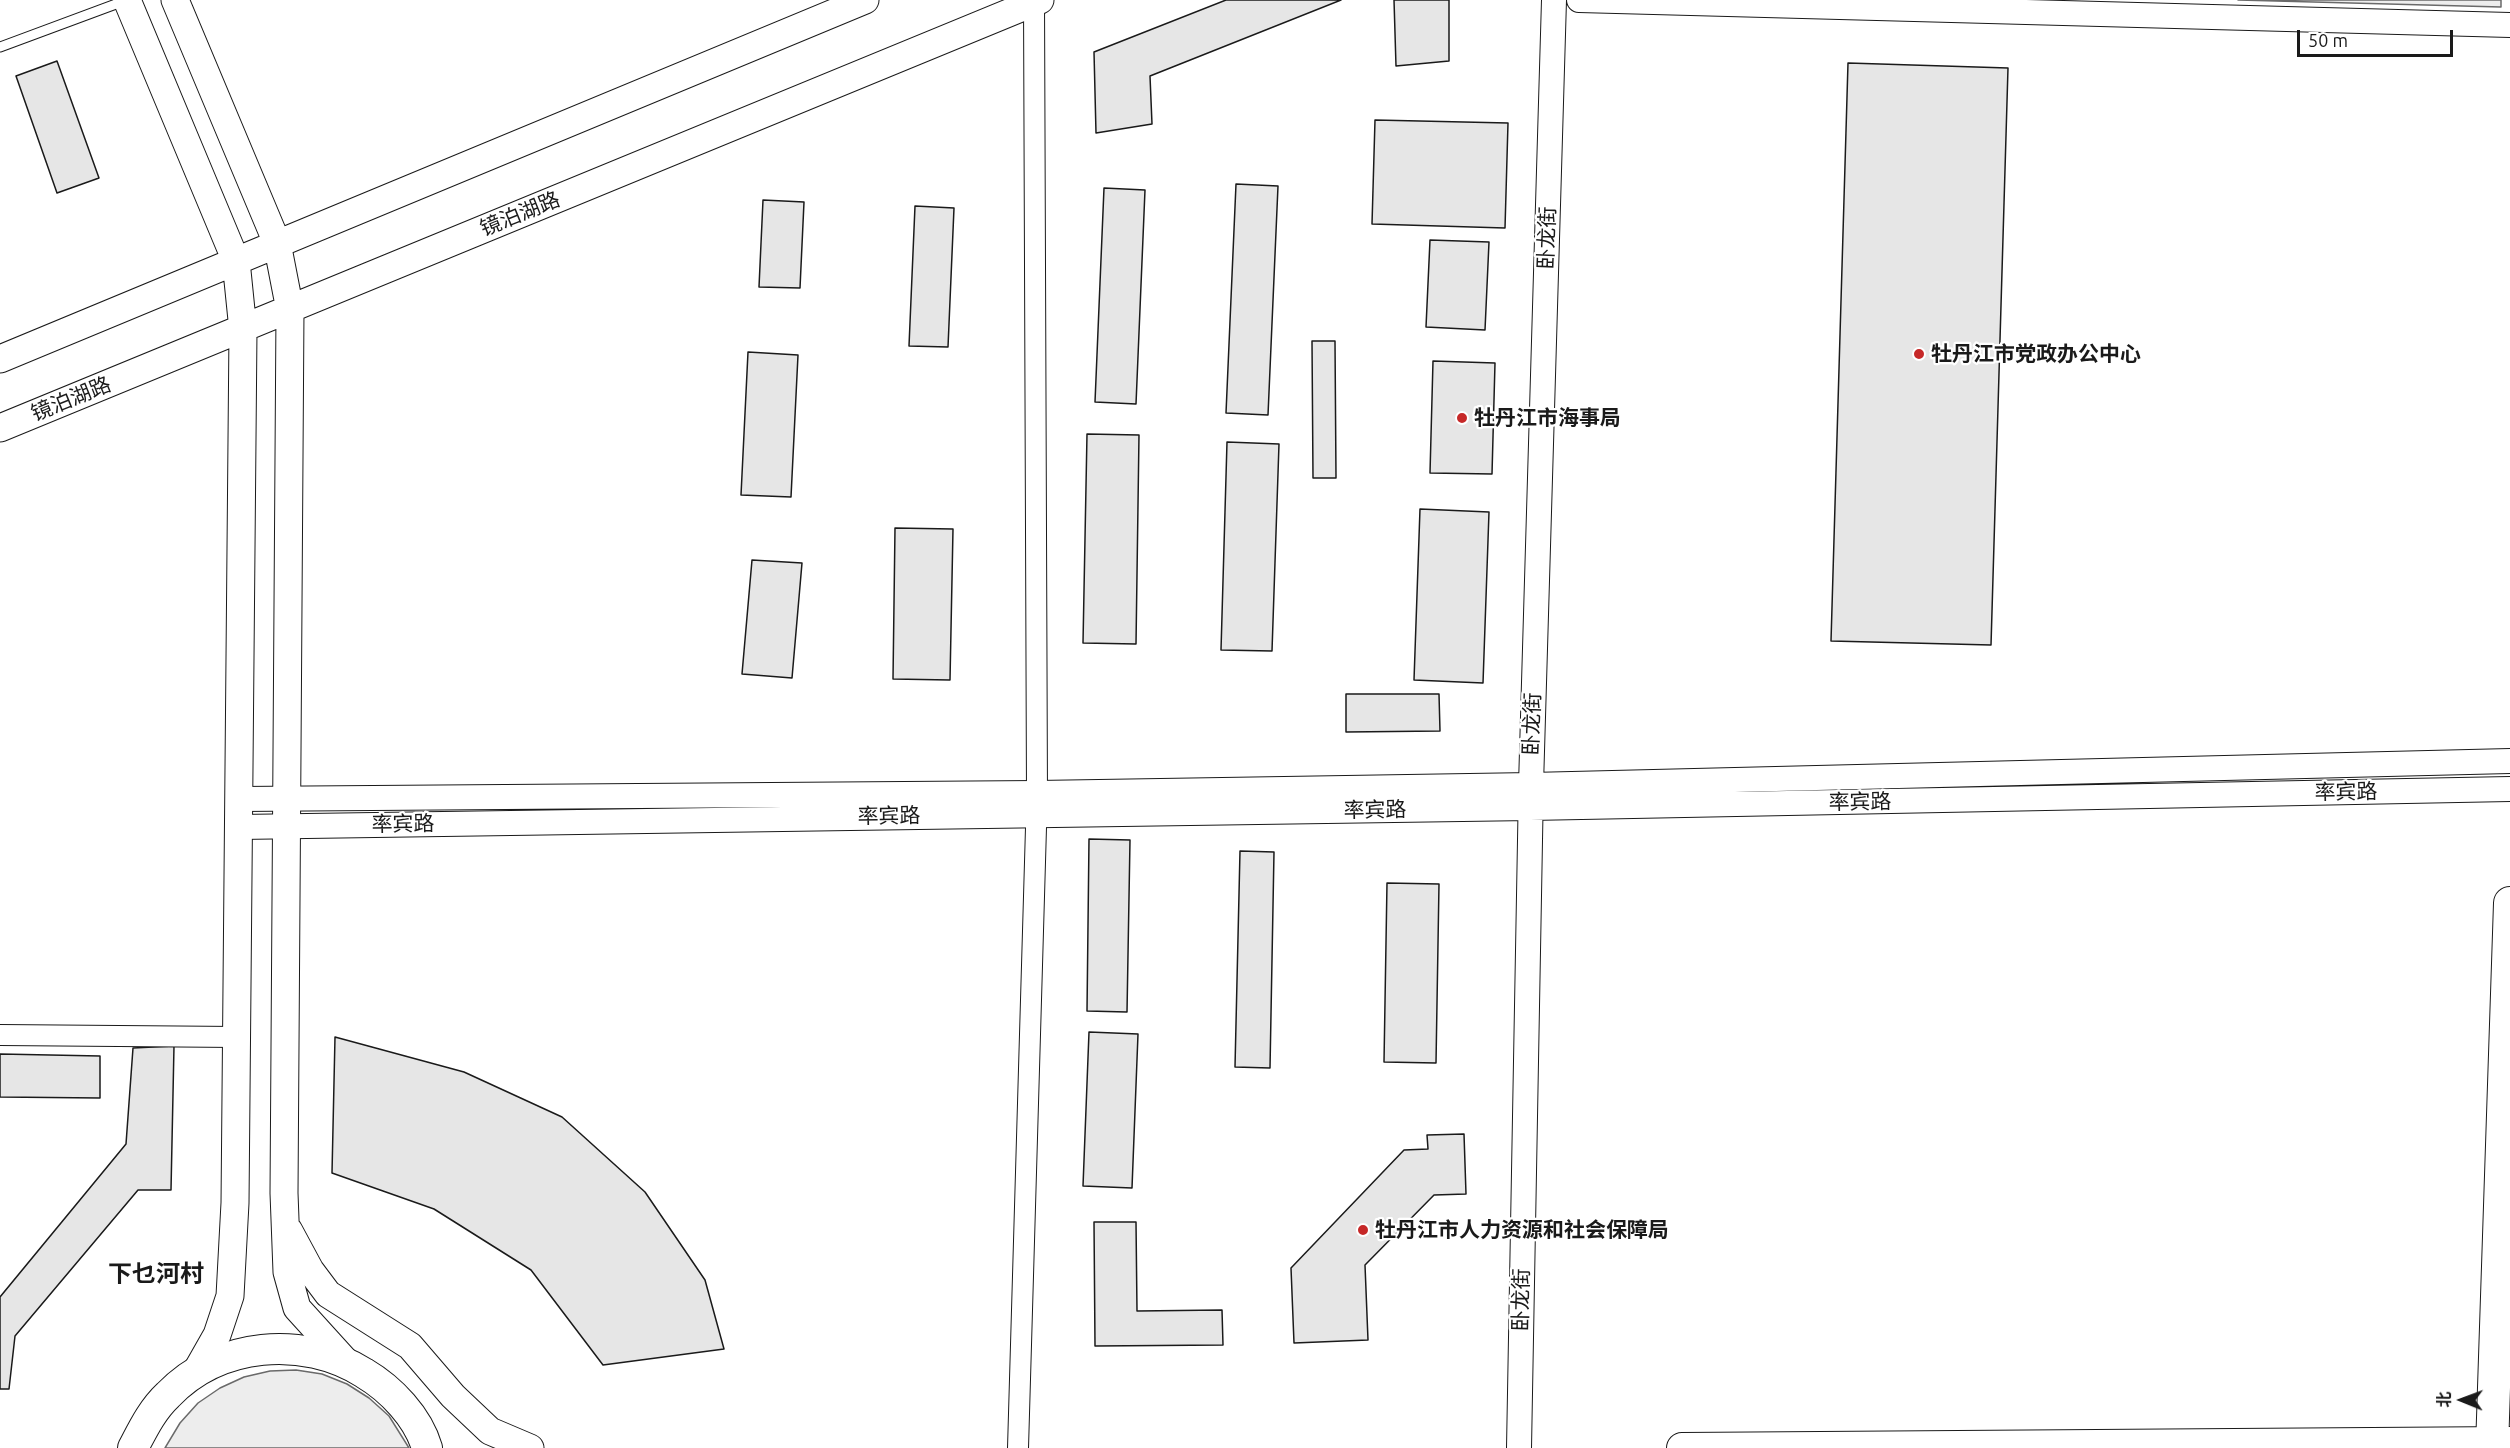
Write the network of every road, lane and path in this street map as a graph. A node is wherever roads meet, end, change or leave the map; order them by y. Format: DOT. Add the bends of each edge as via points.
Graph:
graph roads {
  1 [pos="126,0"];
  2 [pos="175,0"];
  3 [pos="865,0"];
  4 [pos="1554,0"];
  5 [pos="1580,0"];
  6 [pos="1036,1"];
  7 [pos="2510,24"];
  8 [pos="0,47"];
  9 [pos="277,243"];
  10 [pos="236,261"];
  11 [pos="290,310"];
  12 [pos="243,330"];
  13 [pos="0,359"];
  14 [pos="0,428"];
  15 [pos="2510,761"];
  16 [pos="2510,789"];
  17 [pos="1530,797"];
  18 [pos="240,799"];
  19 [pos="1036,803"];
  20 [pos="286,812"];
  21 [pos="239,827"];
  22 [pos="2510,903"];
  23 [pos="0,1035"];
  24 [pos="237,1037"];
  25 [pos="285,1225"];
  26 [pos="346,1362"];
  27 [pos="195,1372"];
  28 [pos="2498,1444"];
  29 [pos="430,1445"];
  30 [pos="133,1448"];
  31 [pos="530,1448"];
  32 [pos="1018,1448"];
  33 [pos="1519,1448"];
  34 [pos="1682,1448"];
  1 -- 8 [label="lane"];
  1 -- 10 [label="main road"];
  2 -- 9 [label="main road"];
  3 -- 9 [label="main road"];
  4 -- 17 [label="street, 卧龙街"];
  5 -- 7 [label="street"];
  6 -- 11 [label="main road, 镜泊湖路"];
  6 -- 19 [label="street"];
  9 -- 10 [label="main road"];
  9 -- 11 [label="main road"];
  10 -- 12 [label="main road"];
  10 -- 13 [label="main road"];
  11 -- 12 [label="main road, 镜泊湖路"];
  11 -- 20 [label="main road"];
  12 -- 14 [label="main road, 镜泊湖路"];
  12 -- 18 [label="main road"];
  15 -- 17 [label="street, 率宾路"];
  16 -- 17 [label="street, 率宾路"];
  17 -- 19 [label="street, 率宾路"];
  17 -- 33 [label="street, 卧龙街"];
  18 -- 20 [label="street, 率宾路"];
  18 -- 21 [label="main road"];
  19 -- 20 [label="street, 率宾路"];
  19 -- 32 [label="street"];
  20 -- 21 [label="street, 率宾路"];
  20 -- 25 [label="main road"];
  21 -- 24 [label="main road"];
  22 -- 28 [label="highway"];
  23 -- 24 [label="street"];
  24 -- 27 [label="main road" via="230,1296 217,1335"];
  25 -- 26 [label="main road" via="287,1272 297,1308"];
  25 -- 31 [label="main road" via="328,1294 410,1346 490,1431"];
  26 -- 27 [label="main road" via="309,1350 270,1348 231,1355"];
  26 -- 29 [label="main road" via="385,1388 405,1408"];
  27 -- 30 [label="main road" via="168,1394 146,1422"];
  28 -- 34 [label="main road"];
}
